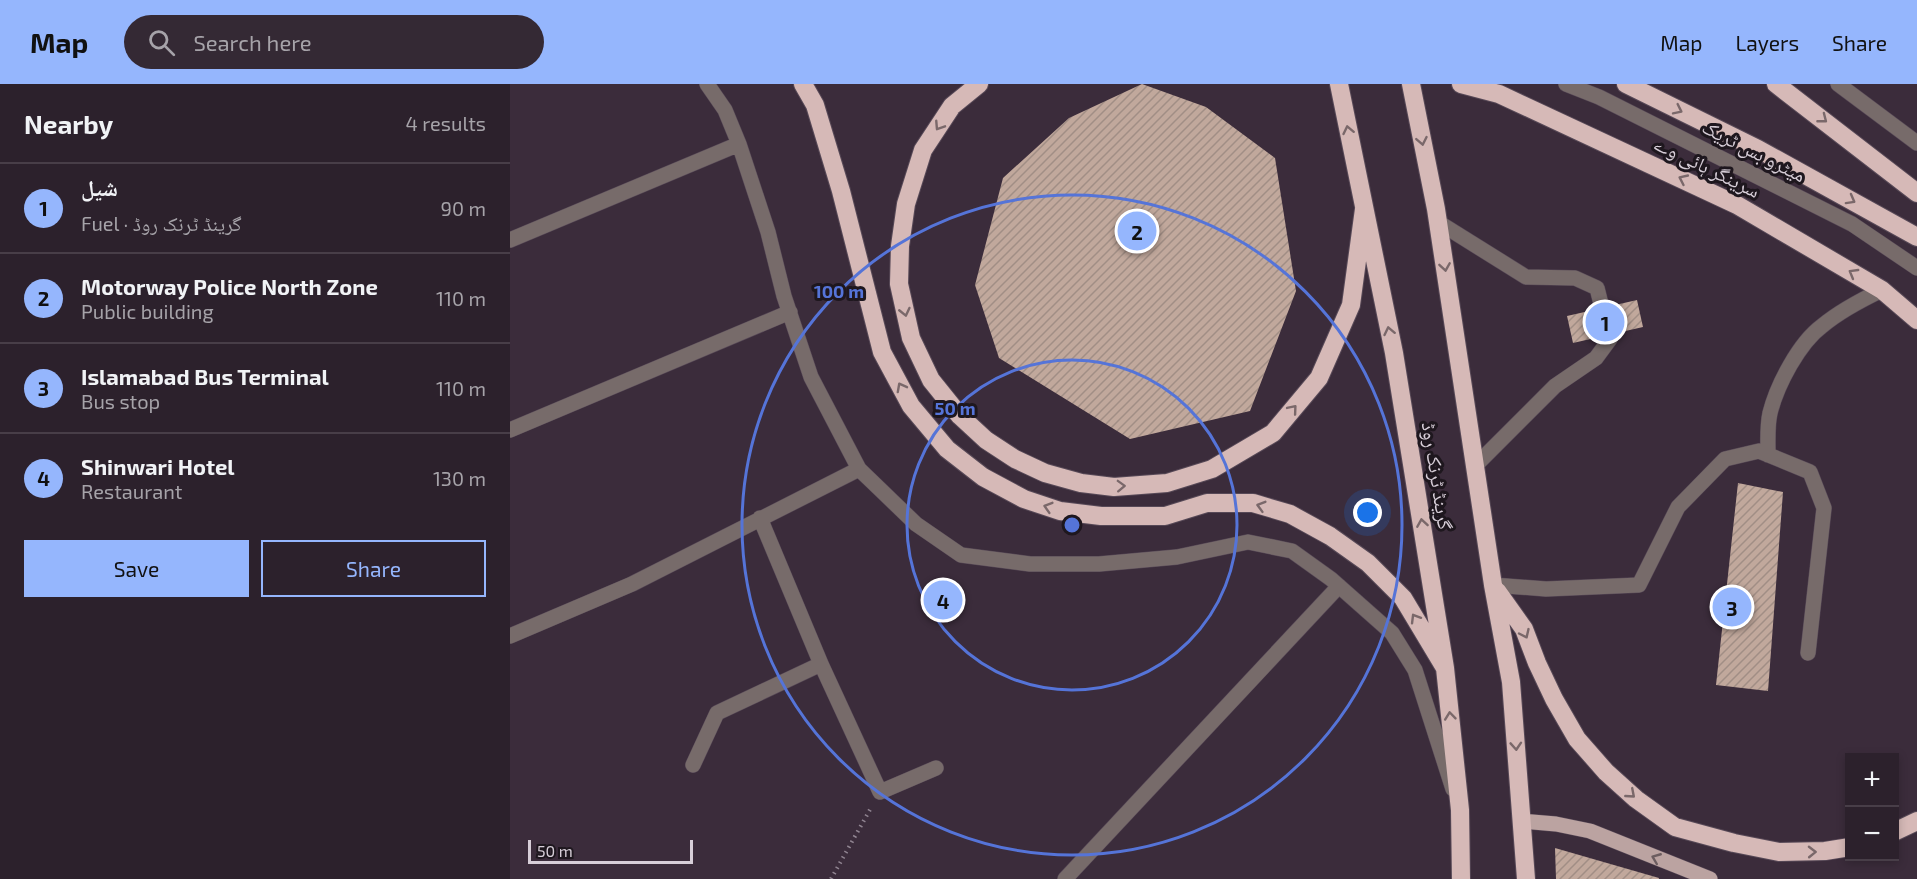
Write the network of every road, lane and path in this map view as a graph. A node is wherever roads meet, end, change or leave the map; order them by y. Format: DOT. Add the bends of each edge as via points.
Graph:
graph roads {
  1 [pos="707,84"];
  2 [pos="803,84"];
  3 [pos="978,84"];
  4 [pos="1339,84"];
  5 [pos="1411,84"];
  6 [pos="1461,84"];
  7 [pos="1566,84"];
  8 [pos="1626,84"];
  9 [pos="1776,84"];
  10 [pos="1838,84"];
  11 [pos="1917,143"];
  12 [pos="739,144"];
  13 [pos="1917,193"];
  14 [pos="1364,209"];
  15 [pos="1437,216"];
  16 [pos="1917,237"];
  17 [pos="510,240"];
  18 [pos="1917,268"];
  19 [pos="1882,290"];
  20 [pos="1602,308"];
  21 [pos="790,312"];
  22 [pos="1917,320"];
  23 [pos="1609,335"];
  24 [pos="510,430"];
  25 [pos="1768,455"];
  26 [pos="1475,466"];
  27 [pos="859,469"];
  28 [pos="760,518"];
  29 [pos="1493,585"];
  30 [pos="1339,586"];
  31 [pos="510,636"];
  32 [pos="1808,653"];
  33 [pos="821,664"];
  34 [pos="1445,668"];
  35 [pos="693,765"];
  36 [pos="936,768"];
  37 [pos="880,792"];
  38 [pos="1460,810"];
  39 [pos="1917,820"];
  40 [pos="1522,821"];
  41 [pos="1899,829"];
  42 [pos="1845,848"];
  43 [pos="831,879"];
  44 [pos="1065,879"];
  45 [pos="1461,879"];
  46 [pos="1526,879"];
  47 [pos="1710,879"];
  1 -- 12 [label="street"];
  34 -- 2 [label="highway, one-way" via="1403,598 1368,563 1290,514 1252,503 1207,503 1165,516 1101,516 1060,511 1024,499 983,477 946,448 911,406 882,351 841,191 814,105"];
  3 -- 14 [label="highway, one-way" via="952,106 923,150 906,204 898,284 911,338 931,380 986,440 1045,473 1114,487 1167,483 1212,469 1273,433 1318,378 1351,305"];
  14 -- 4 [label="highway, گرینڈ ٹرنک روڈ, one-way"];
  5 -- 15 [label="highway, گرینڈ ٹرنک روڈ, one-way"];
  19 -- 6 [label="highway, سرینگر ہائی وے, one-way" via="1737,205 1510,99"];
  7 -- 18 [label="street, میٹرو بس ٹریک" via="1851,224"];
  8 -- 16 [label="highway, سرینگر ہائی وے, one-way" via="1758,149"];
  9 -- 13 [label="highway, one-way"];
  10 -- 11 [label="street"];
  12 -- 17 [label="street"];
  12 -- 21 [label="street"];
  34 -- 14 [label="highway, گرینڈ ٹرنک روڈ, one-way" via="1394,353"];
  15 -- 20 [label="street" via="1526,277 1575,278 1597,288"];
  15 -- 26 [label="highway, گرینڈ ٹرنک روڈ, one-way"];
  19 -- 22 [label="highway, سرینگر ہائی وے"];
  19 -- 25 [label="street" via="1820,327 1800,351 1770,414"];
  21 -- 24 [label="street"];
  21 -- 27 [label="street" via="811,377"];
  23 -- 26 [label="street" via="1596,358 1554,386"];
  25 -- 29 [label="street" via="1759,451 1725,459 1678,507 1639,585 1546,589"];
  25 -- 32 [label="street" via="1810,472 1824,508"];
  26 -- 29 [label="highway, گرینڈ ٹرنک روڈ"];
  27 -- 28 [label="street"];
  27 -- 30 [label="street" via="916,524 961,555 1030,564 1099,564 1177,556 1248,542 1292,551"];
  28 -- 31 [label="street" via="632,584"];
  28 -- 33 [label="street"];
  29 -- 40 [label="highway, گرینڈ ٹرنک روڈ, one-way" via="1511,682"];
  29 -- 42 [label="highway, one-way" via="1524,629 1554,699 1577,738 1636,799 1676,826 1734,843 1779,852"];
  30 -- 38 [label="street" via="1392,633 1415,670"];
  30 -- 44 [label="street"];
  33 -- 35 [label="street" via="717,713"];
  33 -- 37 [label="street"];
  38 -- 34 [label="highway, گرینڈ ٹرنک روڈ, one-way"];
  36 -- 37 [label="street"];
  37 -- 43 [label="path"];
  38 -- 45 [label="highway, گرینڈ ٹرنک روڈ"];
  39 -- 41 [label="highway"];
  40 -- 46 [label="highway, گرینڈ ٹرنک روڈ"];
  47 -- 40 [label="main road, one-way" via="1590,831"];
}
